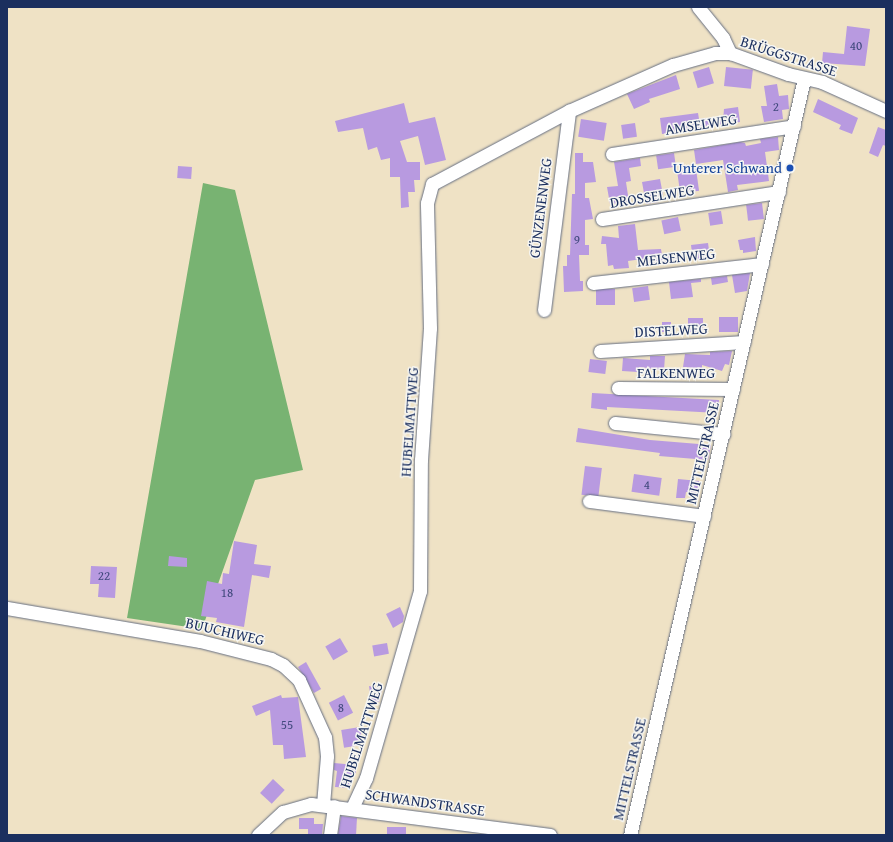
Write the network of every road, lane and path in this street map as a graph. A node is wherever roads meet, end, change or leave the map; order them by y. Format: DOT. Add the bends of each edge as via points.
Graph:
graph roads {
  1 [pos="698,7"];
  2 [pos="730,53"];
  3 [pos="804,79"];
  4 [pos="569,111"];
  5 [pos="886,111"];
  6 [pos="794,126"];
  7 [pos="612,154"];
  8 [pos="778,192"];
  9 [pos="602,219"];
  10 [pos="762,264"];
  11 [pos="593,283"];
  12 [pos="544,310"];
  13 [pos="744,342"];
  14 [pos="600,351"];
  15 [pos="618,388"];
  16 [pos="733,389"];
  17 [pos="615,424"];
  18 [pos="723,434"];
  19 [pos="589,500"];
  20 [pos="704,516"];
  21 [pos="7,608"];
  22 [pos="328,805"];
  23 [pos="352,808"];
  24 [pos="532,834"];
  25 [pos="258,835"];
  26 [pos="330,835"];
  27 [pos="550,835"];
  28 [pos="630,835"];
  1 -- 2 [label="street" via="723,38"];
  2 -- 3 [label="street, BRÜGGSTRASSE"];
  2 -- 4 [label="street, BRÜGGSTRASSE" via="703,55 673,65"];
  3 -- 5 [label="street, BRÜGGSTRASSE" via="830,85"];
  3 -- 6 [label="street, MITTELSTRASSE"];
  4 -- 12 [label="street, GÜNZENENWEG"];
  4 -- 23 [label="street, HUBELMATTWEG" via="439,180 429,188 427,213 430,328 421,460 420,591 366,778"];
  6 -- 7 [label="street, AMSELWEG"];
  6 -- 8 [label="street, MITTELSTRASSE"];
  8 -- 9 [label="street, DROSSELWEG"];
  8 -- 10 [label="street, MITTELSTRASSE"];
  10 -- 11 [label="street, MEISENWEG"];
  10 -- 13 [label="street, MITTELSTRASSE"];
  13 -- 14 [label="street, DISTELWEG"];
  13 -- 16 [label="street, MITTELSTRASSE"];
  15 -- 16 [label="street, FALKENWEG"];
  16 -- 18 [label="street, MITTELSTRASSE"];
  17 -- 18 [label="street"];
  18 -- 20 [label="street, MITTELSTRASSE"];
  19 -- 20 [label="street"];
  20 -- 28 [label="street, MITTELSTRASSE"];
  21 -- 22 [label="street, BUUCHIWEG" via="200,641 271,659 283,665 299,680 325,738"];
  22 -- 23 [label="street, SCHWANDSTRASSE"];
  22 -- 25 [label="street, SCHWANDSTRASSE" via="302,805 283,812"];
  22 -- 26 [label="street, BUUCHIWEG"];
  23 -- 24 [label="street, SCHWANDSTRASSE"];
  24 -- 27 [label="street, SCHWANDSTRASSE"];
}
